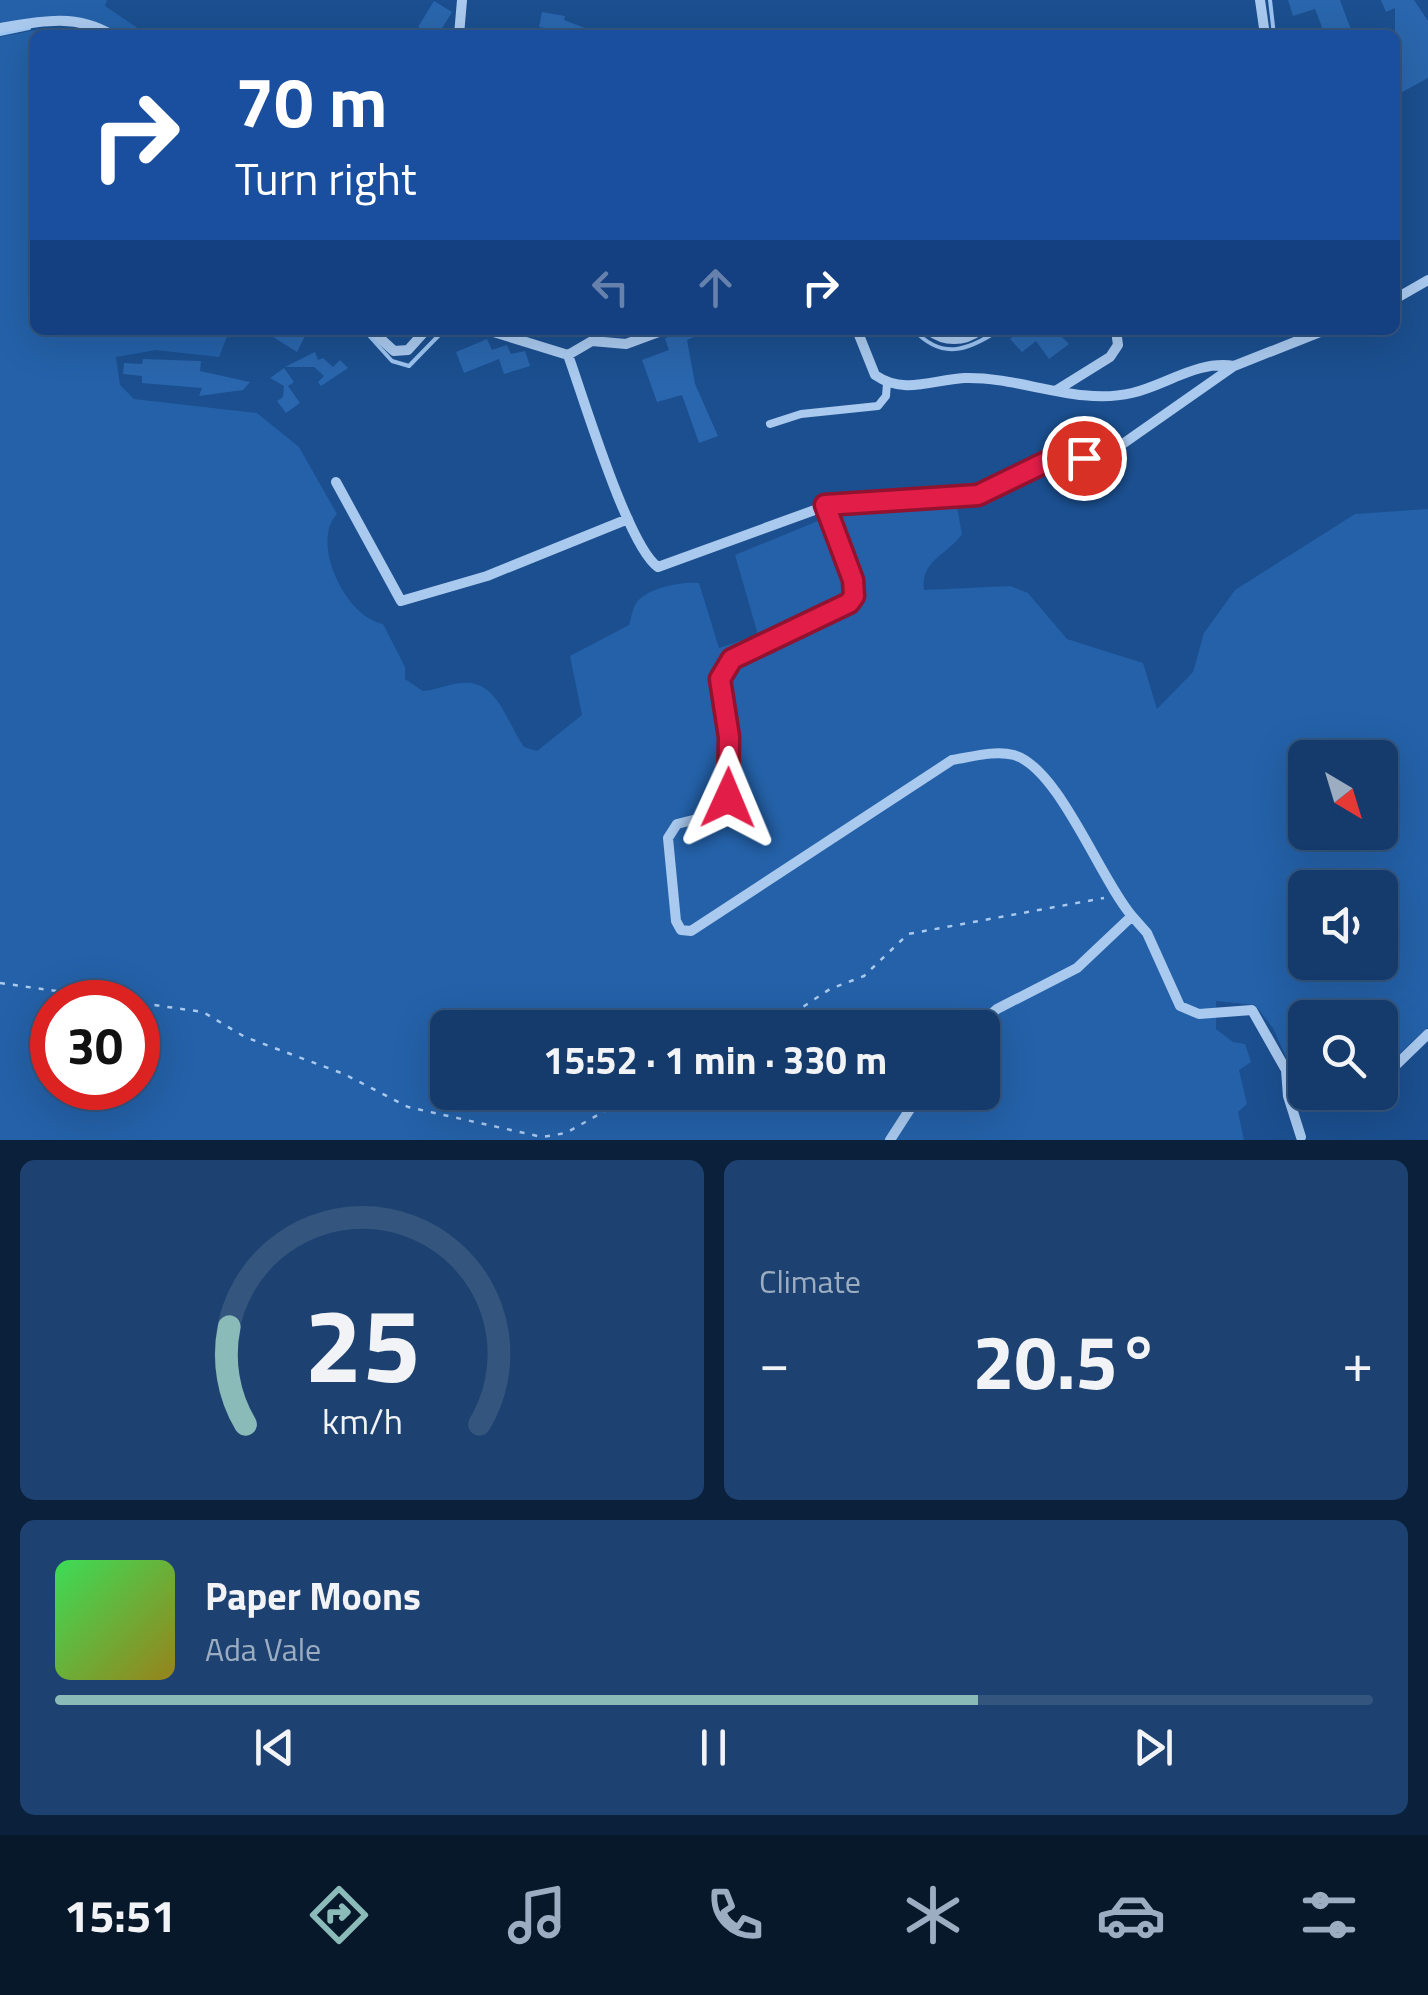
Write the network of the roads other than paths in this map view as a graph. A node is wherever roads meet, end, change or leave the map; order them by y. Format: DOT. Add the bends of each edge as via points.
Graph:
graph roads {
  1 [pos="462,0"];
  2 [pos="1260,0"];
  3 [pos="0,28"];
  4 [pos="104,30"];
  5 [pos="459,30"];
  6 [pos="1264,30"];
  7 [pos="1428,280"];
  8 [pos="1400,296"];
  9 [pos="377,335"];
  10 [pos="422,335"];
  11 [pos="503,335"];
  12 [pos="650,335"];
  13 [pos="859,335"];
  14 [pos="935,335"];
  15 [pos="967,335"];
  16 [pos="1117,335"];
  17 [pos="1312,335"];
  18 [pos="568,355"];
  19 [pos="1234,366"];
  20 [pos="886,383"];
  21 [pos="1056,390"];
  22 [pos="770,424"];
  23 [pos="336,482"];
  24 [pos="825,505"];
  25 [pos="628,519"];
  26 [pos="1132,916"];
  27 [pos="996,1010"];
  28 [pos="1428,1034"];
  29 [pos="1398,1064"];
  30 [pos="1286,1070"];
  31 [pos="909,1110"];
  32 [pos="1301,1137"];
  33 [pos="890,1140"];
  1 -- 5 [label="street"];
  2 -- 6 [label="street"];
  3 -- 4 [label="street" via="73,20"];
  7 -- 8 [label="street"];
  9 -- 10 [label="street" via="394,351 408,350"];
  11 -- 18 [label="street"];
  12 -- 18 [label="street" via="626,344 592,341"];
  13 -- 20 [label="street" via="872,370"];
  14 -- 15 [label="street"];
  16 -- 21 [label="street" via="1110,357"];
  17 -- 19 [label="street"];
  18 -- 25 [label="street"];
  19 -- 21 [label="street" via="1212,364 1130,394"];
  19 -- 24 [label="street" via="1114,450 1050,460 978,495"];
  20 -- 21 [label="street" via="906,387 975,378"];
  20 -- 22 [label="lane" via="878,406"];
  23 -- 25 [label="street" via="401,601 488,576"];
  24 -- 25 [label="street" via="665,567 648,560"];
  24 -- 26 [label="street" via="854,596 723,668 729,737 725,812 677,824 668,838 681,930 691,931 952,760 996,753 1034,764"];
  26 -- 27 [label="street" via="1077,968"];
  26 -- 30 [label="street" via="1147,933 1176,1002 1199,1014 1252,1010"];
  28 -- 29 [label="street"];
  30 -- 32 [label="street"];
  31 -- 33 [label="street"];
}
